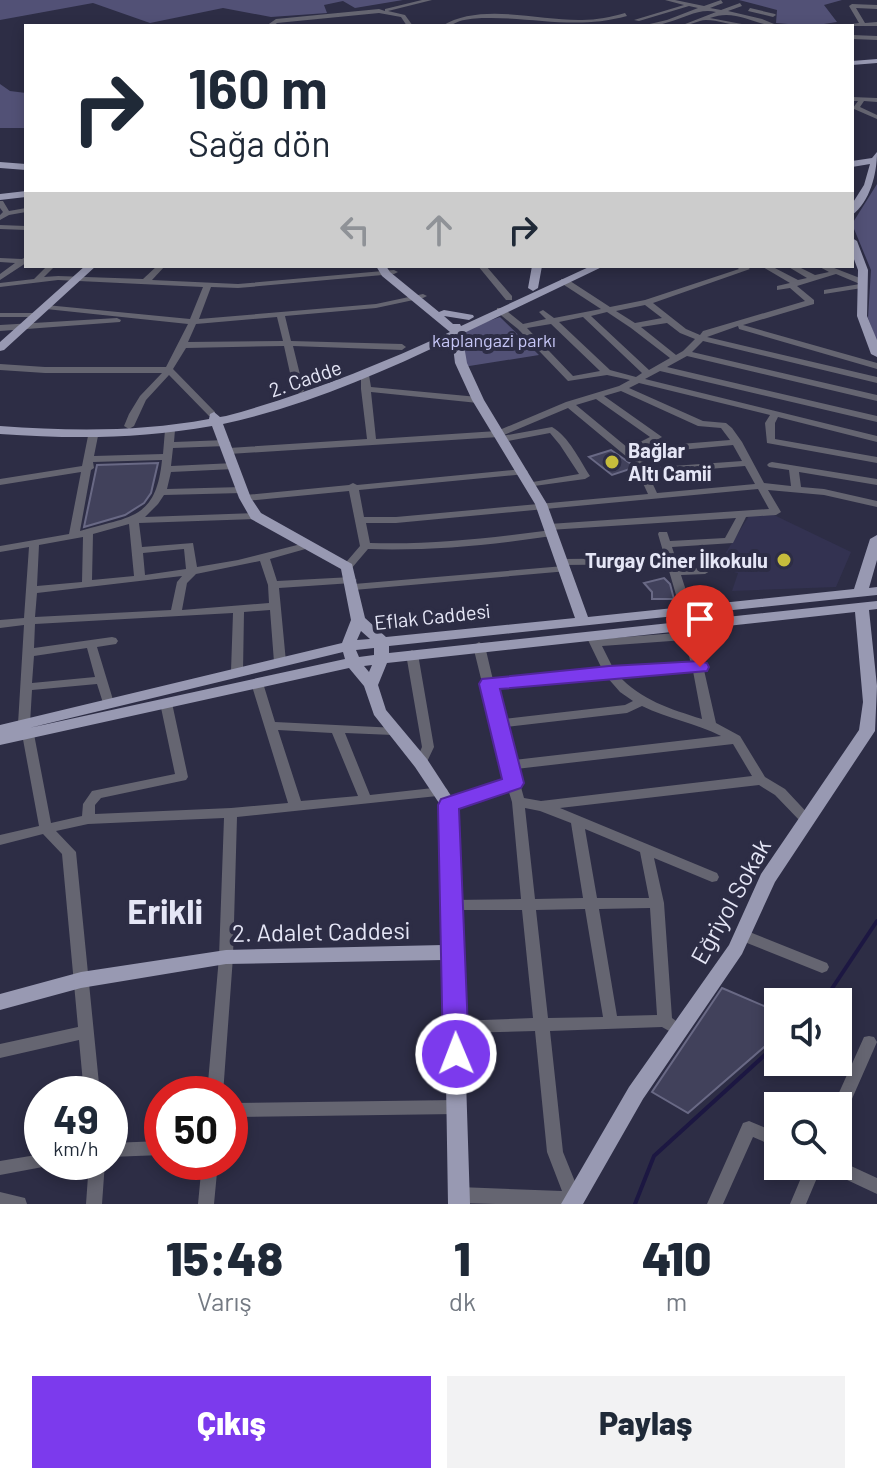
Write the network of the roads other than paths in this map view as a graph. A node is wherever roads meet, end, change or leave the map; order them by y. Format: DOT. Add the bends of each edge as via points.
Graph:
graph roads {
  1 [pos="429,0"];
  2 [pos="668,0"];
  3 [pos="721,2"];
  4 [pos="877,3"];
  5 [pos="652,4"];
  6 [pos="690,5"];
  7 [pos="630,8"];
  8 [pos="674,9"];
  9 [pos="706,9"];
  10 [pos="379,11"];
  11 [pos="725,13"];
  12 [pos="625,15"];
  13 [pos="773,15"];
  14 [pos="708,19"];
  15 [pos="637,20"];
  16 [pos="862,23"];
  17 [pos="272,24"];
  18 [pos="409,24"];
  19 [pos="448,24"];
  20 [pos="592,24"];
  21 [pos="592,24"];
  22 [pos="647,24"];
  23 [pos="658,24"];
  24 [pos="690,24"];
  25 [pos="738,24"];
  26 [pos="768,24"];
  27 [pos="854,24"];
  28 [pos="877,24"];
  29 [pos="854,31"];
  30 [pos="877,32"];
  31 [pos="854,37"];
  32 [pos="877,38"];
  33 [pos="877,61"];
  34 [pos="854,63"];
  35 [pos="854,99"];
  36 [pos="862,100"];
  37 [pos="877,100"];
  38 [pos="877,117"];
  39 [pos="876,158"];
  40 [pos="854,162"];
  41 [pos="854,162"];
  42 [pos="0,165"];
  43 [pos="24,165"];
  44 [pos="871,171"];
  45 [pos="24,194"];
  46 [pos="0,200"];
  47 [pos="854,209"];
  48 [pos="24,211"];
  49 [pos="3,216"];
  50 [pos="0,227"];
  51 [pos="24,228"];
  52 [pos="855,254"];
  53 [pos="0,260"];
  54 [pos="24,260"];
  55 [pos="24,261"];
  56 [pos="49,268"];
  57 [pos="89,268"];
  58 [pos="159,268"];
  59 [pos="484,268"];
  60 [pos="537,268"];
  61 [pos="578,268"];
  62 [pos="594,268"];
  63 [pos="744,268"];
  64 [pos="768,268"];
  65 [pos="795,268"];
  66 [pos="827,268"];
  67 [pos="388,270"];
  68 [pos="836,272"];
  69 [pos="814,278"];
  70 [pos="0,279"];
  71 [pos="76,279"];
  72 [pos="36,281"];
  73 [pos="564,281"];
  74 [pos="144,283"];
  75 [pos="795,284"];
  76 [pos="862,284"];
  77 [pos="207,287"];
  78 [pos="533,288"];
  79 [pos="780,288"];
  80 [pos="827,292"];
  81 [pos="419,298"];
  82 [pos="509,298"];
  83 [pos="647,302"];
  84 [pos="500,310"];
  85 [pos="610,310"];
  86 [pos="42,311"];
  87 [pos="543,312"];
  88 [pos="0,315"];
  89 [pos="281,315"];
  90 [pos="585,315"];
  91 [pos="142,318"];
  92 [pos="668,320"];
  93 [pos="552,321"];
  94 [pos="193,322"];
  95 [pos="451,323"];
  96 [pos="634,326"];
  97 [pos="521,327"];
  98 [pos="0,328"];
  99 [pos="23,328"];
  100 [pos="701,338"];
  101 [pos="287,343"];
  102 [pos="184,345"];
  103 [pos="732,346"];
  104 [pos="0,348"];
  105 [pos="459,351"];
  106 [pos="404,352"];
  107 [pos="686,353"];
  108 [pos="877,354"];
  109 [pos="676,359"];
  110 [pos="877,366"];
  111 [pos="0,367"];
  112 [pos="659,368"];
  113 [pos="169,370"];
  114 [pos="607,372"];
  115 [pos="648,374"];
  116 [pos="635,380"];
  117 [pos="877,380"];
  118 [pos="365,382"];
  119 [pos="622,388"];
  120 [pos="299,391"];
  121 [pos="596,395"];
  122 [pos="877,398"];
  123 [pos="478,400"];
  124 [pos="569,404"];
  125 [pos="776,413"];
  126 [pos="214,418"];
  127 [pos="877,419"];
  128 [pos="129,426"];
  129 [pos="0,429"];
  130 [pos="170,430"];
  131 [pos="93,436"];
  132 [pos="501,436"];
  133 [pos="877,439"];
  134 [pos="737,442"];
  135 [pos="372,443"];
  136 [pos="168,445"];
  137 [pos="227,447"];
  138 [pos="668,448"];
  139 [pos="626,453"];
  140 [pos="877,460"];
  141 [pos="637,461"];
  142 [pos="166,463"];
  143 [pos="748,463"];
  144 [pos="89,464"];
  145 [pos="772,465"];
  146 [pos="234,466"];
  147 [pos="677,468"];
  148 [pos="794,468"];
  149 [pos="644,471"];
  150 [pos="526,478"];
  151 [pos="0,482"];
  152 [pos="877,482"];
  153 [pos="353,486"];
  154 [pos="762,486"];
  155 [pos="796,488"];
  156 [pos="161,492"];
  157 [pos="244,494"];
  158 [pos="653,494"];
  159 [pos="541,504"];
  160 [pos="877,504"];
  161 [pos="743,513"];
  162 [pos="256,516"];
  163 [pos="134,520"];
  164 [pos="361,520"];
  165 [pos="550,530"];
  166 [pos="88,532"];
  167 [pos="74,536"];
  168 [pos="877,539"];
  169 [pos="34,544"];
  170 [pos="305,546"];
  171 [pos="365,546"];
  172 [pos="0,549"];
  173 [pos="137,551"];
  174 [pos="265,559"];
  175 [pos="563,566"];
  176 [pos="672,567"];
  177 [pos="705,571"];
  178 [pos="192,572"];
  179 [pos="140,578"];
  180 [pos="351,578"];
  181 [pos="87,584"];
  182 [pos="273,585"];
  183 [pos="32,590"];
  184 [pos="870,598"];
  185 [pos="274,606"];
  186 [pos="239,610"];
  187 [pos="176,611"];
  188 [pos="687,612"];
  189 [pos="358,620"];
  190 [pos="30,621"];
  191 [pos="0,624"];
  192 [pos="590,633"];
  193 [pos="112,641"];
  194 [pos="381,641"];
  195 [pos="91,644"];
  196 [pos="348,646"];
  197 [pos="479,646"];
  198 [pos="28,653"];
  199 [pos="412,654"];
  200 [pos="382,658"];
  201 [pos="280,662"];
  202 [pos="353,662"];
  203 [pos="700,667"];
  204 [pos="237,671"];
  205 [pos="609,672"];
  206 [pos="101,680"];
  207 [pos="257,683"];
  208 [pos="489,684"];
  209 [pos="371,685"];
  210 [pos="26,687"];
  211 [pos="641,702"];
  212 [pos="108,703"];
  213 [pos="166,703"];
  214 [pos="499,724"];
  215 [pos="710,725"];
  216 [pos="271,726"];
  217 [pos="26,729"];
  218 [pos="337,729"];
  219 [pos="0,730"];
  220 [pos="393,731"];
  221 [pos="736,739"];
  222 [pos="0,740"];
  223 [pos="421,763"];
  224 [pos="509,765"];
  225 [pos="761,780"];
  226 [pos="513,783"];
  227 [pos="446,798"];
  228 [pos="366,800"];
  229 [pos="518,802"];
  230 [pos="541,806"];
  231 [pos="296,807"];
  232 [pos="231,813"];
  233 [pos="88,819"];
  234 [pos="806,819"];
  235 [pos="577,821"];
  236 [pos="46,829"];
  237 [pos="0,840"];
  238 [pos="646,851"];
  239 [pos="712,877"];
  240 [pos="657,903"];
  241 [pos="590,904"];
  242 [pos="453,905"];
  243 [pos="528,905"];
  244 [pos="742,935"];
  245 [pos="455,952"];
  246 [pos="226,957"];
  247 [pos="822,967"];
  248 [pos="81,980"];
  249 [pos="0,1002"];
  250 [pos="611,1022"];
  251 [pos="540,1024"];
  252 [pos="671,1026"];
  253 [pos="456,1027"];
  254 [pos="86,1032"];
  255 [pos="869,1042"];
  256 [pos="0,1051"];
  257 [pos="90,1076"];
  258 [pos="216,1076"];
  259 [pos="847,1092"];
  260 [pos="457,1107"];
  261 [pos="248,1110"];
  262 [pos="764,1135"];
  263 [pos="24,1164"];
  264 [pos="0,1168"];
  265 [pos="852,1174"];
  266 [pos="96,1180"];
  267 [pos="208,1180"];
  268 [pos="808,1180"];
  269 [pos="877,1186"];
  270 [pos="0,1200"];
  271 [pos="459,1200"];
  272 [pos="573,1202"];
  273 [pos="19,1204"];
  274 [pos="94,1204"];
  275 [pos="206,1204"];
  276 [pos="715,1204"];
  277 [pos="798,1204"];
  1 -- 10 [label="street"];
  2 -- 6 [label="street"];
  3 -- 9 [label="street"];
  4 -- 16 [label="street" via="852,6"];
  5 -- 8 [label="street"];
  6 -- 8 [label="street"];
  6 -- 9 [label="street"];
  7 -- 12 [label="street"];
  8 -- 15 [label="street"];
  9 -- 11 [label="street"];
  9 -- 23 [label="street"];
  10 -- 17 [label="street"];
  10 -- 18 [label="street" via="403,16"];
  11 -- 13 [label="street" via="738,6"];
  11 -- 14 [label="street"];
  11 -- 26 [label="street"];
  12 -- 15 [label="street"];
  12 -- 20 [label="street"];
  14 -- 24 [label="street"];
  14 -- 25 [label="street"];
  15 -- 22 [label="street"];
  16 -- 27 [label="street"];
  16 -- 28 [label="street"];
  19 -- 21 [label="street" via="465,17 514,17"];
  29 -- 30 [label="street"];
  31 -- 32 [label="street"];
  33 -- 34 [label="main road"];
  35 -- 36 [label="street"];
  36 -- 37 [label="street"];
  36 -- 38 [label="street" via="856,108"];
  39 -- 40 [label="main road"];
  39 -- 44 [label="main road"];
  41 -- 44 [label="main road"];
  42 -- 43 [label="main road"];
  44 -- 47 [label="main road"];
  45 -- 46 [label="main road"];
  46 -- 49 [label="street"];
  48 -- 49 [label="street"];
  50 -- 51 [label="street"];
  52 -- 76 [label="main road"];
  53 -- 54 [label="street"];
  55 -- 70 [label="street"];
  56 -- 72 [label="street"];
  57 -- 71 [label="main road"];
  58 -- 74 [label="street"];
  59 -- 82 [label="street"];
  60 -- 78 [label="main road"];
  61 -- 78 [label="main road, 2. Cadde"];
  62 -- 73 [label="main road, 2. Cadde"];
  63 -- 83 [label="street"];
  64 -- 75 [label="street"];
  65 -- 69 [label="street"];
  66 -- 68 [label="street"];
  67 -- 77 [label="street"];
  67 -- 81 [label="main road"];
  68 -- 69 [label="street"];
  68 -- 76 [label="street"];
  69 -- 75 [label="street"];
  70 -- 72 [label="street"];
  71 -- 72 [label="street"];
  71 -- 74 [label="street"];
  71 -- 86 [label="main road"];
  73 -- 84 [label="main road, 2. Cadde"];
  73 -- 85 [label="street"];
  74 -- 77 [label="street"];
  75 -- 79 [label="street"];
  75 -- 100 [label="street" via="811,302"];
  76 -- 80 [label="street"];
  76 -- 108 [label="main road" via="862,316"];
  77 -- 94 [label="street"];
  78 -- 82 [label="main road, 2. Cadde"];
  81 -- 89 [label="street"];
  81 -- 95 [label="main road"];
  82 -- 95 [label="main road, 2. Cadde"];
  83 -- 85 [label="street"];
  83 -- 92 [label="street"];
  84 -- 95 [label="main road, 2. Cadde"];
  84 -- 97 [label="street"];
  85 -- 90 [label="street"];
  85 -- 96 [label="street"];
  86 -- 88 [label="street"];
  86 -- 91 [label="street"];
  86 -- 99 [label="main road"];
  87 -- 93 [label="street"];
  89 -- 94 [label="street"];
  89 -- 101 [label="street"];
  90 -- 93 [label="street"];
  90 -- 115 [label="street"];
  91 -- 94 [label="street"];
  91 -- 99 [label="street"];
  92 -- 96 [label="street"];
  92 -- 100 [label="street"];
  93 -- 97 [label="street"];
  93 -- 114 [label="street"];
  94 -- 102 [label="street"];
  95 -- 105 [label="main road"];
  95 -- 106 [label="main road, 2. Cadde"];
  96 -- 109 [label="street"];
  97 -- 114 [label="street" via="571,379"];
  98 -- 99 [label="street"];
  99 -- 104 [label="main road"];
  100 -- 103 [label="street"];
  100 -- 107 [label="street"];
  101 -- 102 [label="street"];
  101 -- 106 [label="street"];
  101 -- 120 [label="street"];
  102 -- 113 [label="street"];
  103 -- 110 [label="street" via="746,328"];
  103 -- 117 [label="street"];
  105 -- 106 [label="main road"];
  105 -- 123 [label="main road"];
  106 -- 118 [label="main road, 2. Cadde"];
  106 -- 120 [label="main road, 2. Cadde"];
  107 -- 109 [label="street"];
  107 -- 122 [label="street"];
  109 -- 112 [label="street"];
  111 -- 113 [label="street"];
  112 -- 115 [label="street"];
  112 -- 127 [label="street"];
  113 -- 126 [label="street"];
  113 -- 128 [label="street" via="138,401"];
  114 -- 116 [label="street"];
  115 -- 116 [label="street"];
  116 -- 119 [label="street"];
  116 -- 125 [label="street"];
  118 -- 123 [label="street" via="443,399"];
  118 -- 126 [label="main road, 2. Cadde"];
  118 -- 135 [label="street"];
  119 -- 121 [label="street"];
  119 -- 134 [label="street" via="701,424 723,425"];
  120 -- 126 [label="main road, 2. Cadde"];
  121 -- 124 [label="street"];
  121 -- 139 [label="street" via="657,437"];
  123 -- 132 [label="main road"];
  124 -- 132 [label="street"];
  124 -- 139 [label="street"];
  125 -- 133 [label="street"];
  125 -- 140 [label="street" via="770,441"];
  126 -- 128 [label="main road, 2. Cadde"];
  126 -- 130 [label="main road, 2. Cadde"];
  126 -- 137 [label="main road"];
  128 -- 129 [label="main road, 2. Cadde"];
  129 -- 131 [label="main road, 2. Cadde"];
  130 -- 131 [label="main road, 2. Cadde"];
  130 -- 136 [label="street"];
  131 -- 144 [label="street"];
  132 -- 135 [label="street"];
  132 -- 150 [label="main road"];
  132 -- 150 [label="street" via="552,430 585,476"];
  134 -- 138 [label="street"];
  134 -- 143 [label="street"];
  135 -- 137 [label="street"];
  136 -- 137 [label="street"];
  136 -- 142 [label="street"];
  137 -- 146 [label="main road"];
  138 -- 141 [label="street"];
  138 -- 147 [label="street"];
  139 -- 141 [label="street"];
  141 -- 149 [label="street"];
  142 -- 144 [label="street"];
  142 -- 146 [label="street"];
  142 -- 156 [label="street"];
  143 -- 147 [label="street"];
  143 -- 154 [label="street"];
  144 -- 151 [label="street"];
  144 -- 167 [label="street"];
  145 -- 148 [label="street"];
  146 -- 157 [label="main road"];
  147 -- 149 [label="street"];
  148 -- 152 [label="street"];
  148 -- 155 [label="street"];
  149 -- 158 [label="street"];
  150 -- 153 [label="street"];
  150 -- 159 [label="main road"];
  153 -- 157 [label="street"];
  153 -- 164 [label="street"];
  154 -- 155 [label="street"];
  154 -- 158 [label="street"];
  154 -- 161 [label="street" via="776,512"];
  155 -- 160 [label="street"];
  156 -- 157 [label="street"];
  156 -- 163 [label="street" via="154,508"];
  157 -- 162 [label="main road"];
  158 -- 159 [label="street"];
  159 -- 164 [label="street"];
  159 -- 165 [label="main road"];
  161 -- 165 [label="street"];
  161 -- 176 [label="street" via="729,541 665,539"];
  162 -- 163 [label="street"];
  162 -- 170 [label="main road"];
  163 -- 166 [label="street"];
  163 -- 173 [label="street"];
  164 -- 171 [label="street"];
  165 -- 171 [label="street" via="465,545"];
  165 -- 175 [label="main road"];
  166 -- 167 [label="street"];
  166 -- 181 [label="street"];
  167 -- 169 [label="street"];
  168 -- 184 [label="main road"];
  169 -- 172 [label="street"];
  169 -- 183 [label="street"];
  170 -- 174 [label="street"];
  170 -- 180 [label="main road"];
  171 -- 180 [label="street"];
  173 -- 178 [label="street" via="189,545"];
  173 -- 179 [label="street"];
  174 -- 178 [label="street"];
  174 -- 182 [label="street"];
  175 -- 176 [label="street"];
  175 -- 180 [label="street"];
  175 -- 192 [label="main road"];
  176 -- 177 [label="street"];
  176 -- 188 [label="street"];
  178 -- 179 [label="street"];
  178 -- 187 [label="street" via="182,582"];
  179 -- 181 [label="street"];
  180 -- 182 [label="street"];
  180 -- 189 [label="main road"];
  181 -- 183 [label="street"];
  182 -- 185 [label="street"];
  183 -- 190 [label="street"];
  184 -- 188 [label="main road, Eflak Caddesi"];
  184 -- 192 [label="main road, Eflak Caddesi"];
  184 -- 234 [label="main road, Eğriyol Sokak" via="872,716"];
  185 -- 186 [label="street"];
  185 -- 201 [label="street"];
  186 -- 187 [label="street"];
  186 -- 204 [label="street"];
  187 -- 190 [label="street"];
  188 -- 192 [label="main road, Eflak Caddesi"];
  189 -- 194 [label="main road"];
  189 -- 196 [label="main road"];
  190 -- 191 [label="street"];
  190 -- 198 [label="street"];
  192 -- 194 [label="main road, Eflak Caddesi"];
  192 -- 197 [label="main road, Eflak Caddesi"];
  192 -- 203 [label="street" via="690,636"];
  192 -- 205 [label="street"];
  193 -- 195 [label="street"];
  194 -- 196 [label="main road, Eflak Caddesi"];
  194 -- 200 [label="main road"];
  195 -- 198 [label="street"];
  195 -- 206 [label="street"];
  196 -- 201 [label="main road, Eflak Caddesi"];
  196 -- 202 [label="main road"];
  197 -- 199 [label="main road, Eflak Caddesi"];
  197 -- 208 [label="street"];
  198 -- 210 [label="street"];
  199 -- 200 [label="main road, Eflak Caddesi"];
  199 -- 223 [label="street" via="428,747"];
  200 -- 202 [label="main road, Eflak Caddesi"];
  200 -- 209 [label="main road"];
  201 -- 204 [label="main road, Eflak Caddesi"];
  202 -- 207 [label="main road, Eflak Caddesi"];
  202 -- 209 [label="main road"];
  203 -- 205 [label="street"];
  203 -- 215 [label="street"];
  204 -- 212 [label="main road, Eflak Caddesi"];
  205 -- 208 [label="street"];
  205 -- 211 [label="street" via="628,696"];
  206 -- 210 [label="street"];
  206 -- 212 [label="street"];
  207 -- 213 [label="main road, Eflak Caddesi"];
  207 -- 216 [label="street"];
  208 -- 214 [label="street"];
  209 -- 220 [label="main road" via="379,711"];
  210 -- 217 [label="street"];
  211 -- 214 [label="street" via="627,709"];
  211 -- 215 [label="street"];
  212 -- 217 [label="main road, Eflak Caddesi"];
  213 -- 217 [label="main road, Eflak Caddesi"];
  213 -- 233 [label="street" via="182,777 97,794 89,804"];
  214 -- 224 [label="street"];
  215 -- 221 [label="street"];
  216 -- 218 [label="street"];
  216 -- 231 [label="street"];
  217 -- 219 [label="main road, Eflak Caddesi"];
  217 -- 222 [label="main road, Eflak Caddesi"];
  217 -- 236 [label="street"];
  218 -- 220 [label="street"];
  218 -- 228 [label="street"];
  220 -- 223 [label="main road"];
  221 -- 224 [label="street"];
  221 -- 225 [label="street"];
  223 -- 227 [label="main road"];
  224 -- 226 [label="street"];
  225 -- 230 [label="street"];
  225 -- 234 [label="street"];
  226 -- 227 [label="street"];
  226 -- 229 [label="street"];
  227 -- 228 [label="street"];
  227 -- 242 [label="main road"];
  228 -- 231 [label="street"];
  229 -- 230 [label="street"];
  229 -- 243 [label="street"];
  230 -- 235 [label="street"];
  231 -- 232 [label="street"];
  232 -- 233 [label="street"];
  232 -- 246 [label="street"];
  233 -- 236 [label="street"];
  234 -- 244 [label="main road, Eğriyol Sokak" via="767,879"];
  235 -- 238 [label="street"];
  235 -- 241 [label="street"];
  236 -- 237 [label="street"];
  236 -- 248 [label="street" via="69,852"];
  238 -- 239 [label="street"];
  238 -- 240 [label="street"];
  240 -- 241 [label="street"];
  240 -- 252 [label="street"];
  241 -- 243 [label="street"];
  241 -- 250 [label="street"];
  242 -- 243 [label="street"];
  242 -- 245 [label="main road"];
  243 -- 251 [label="street"];
  244 -- 247 [label="street"];
  244 -- 252 [label="main road, Eğriyol Sokak"];
  245 -- 246 [label="main road, 2. Adalet Caddesi"];
  245 -- 253 [label="main road"];
  246 -- 248 [label="main road, 2. Adalet Caddesi"];
  246 -- 258 [label="street"];
  248 -- 249 [label="main road, 2. Adalet Caddesi"];
  248 -- 254 [label="street"];
  250 -- 251 [label="street"];
  250 -- 252 [label="street"];
  251 -- 253 [label="street"];
  251 -- 272 [label="street" via="555,1152"];
  252 -- 272 [label="main road, Eğriyol Sokak"];
  253 -- 260 [label="main road"];
  254 -- 256 [label="street"];
  254 -- 257 [label="street"];
  255 -- 259 [label="street"];
  260 -- 261 [label="street"];
  260 -- 271 [label="main road"];
  262 -- 276 [label="street" via="749,1128"];
  263 -- 264 [label="street"];
  265 -- 269 [label="street"];
  266 -- 274 [label="street"];
  267 -- 275 [label="street"];
  268 -- 277 [label="street"];
  270 -- 273 [label="street"];
  271 -- 272 [label="street"];
}
